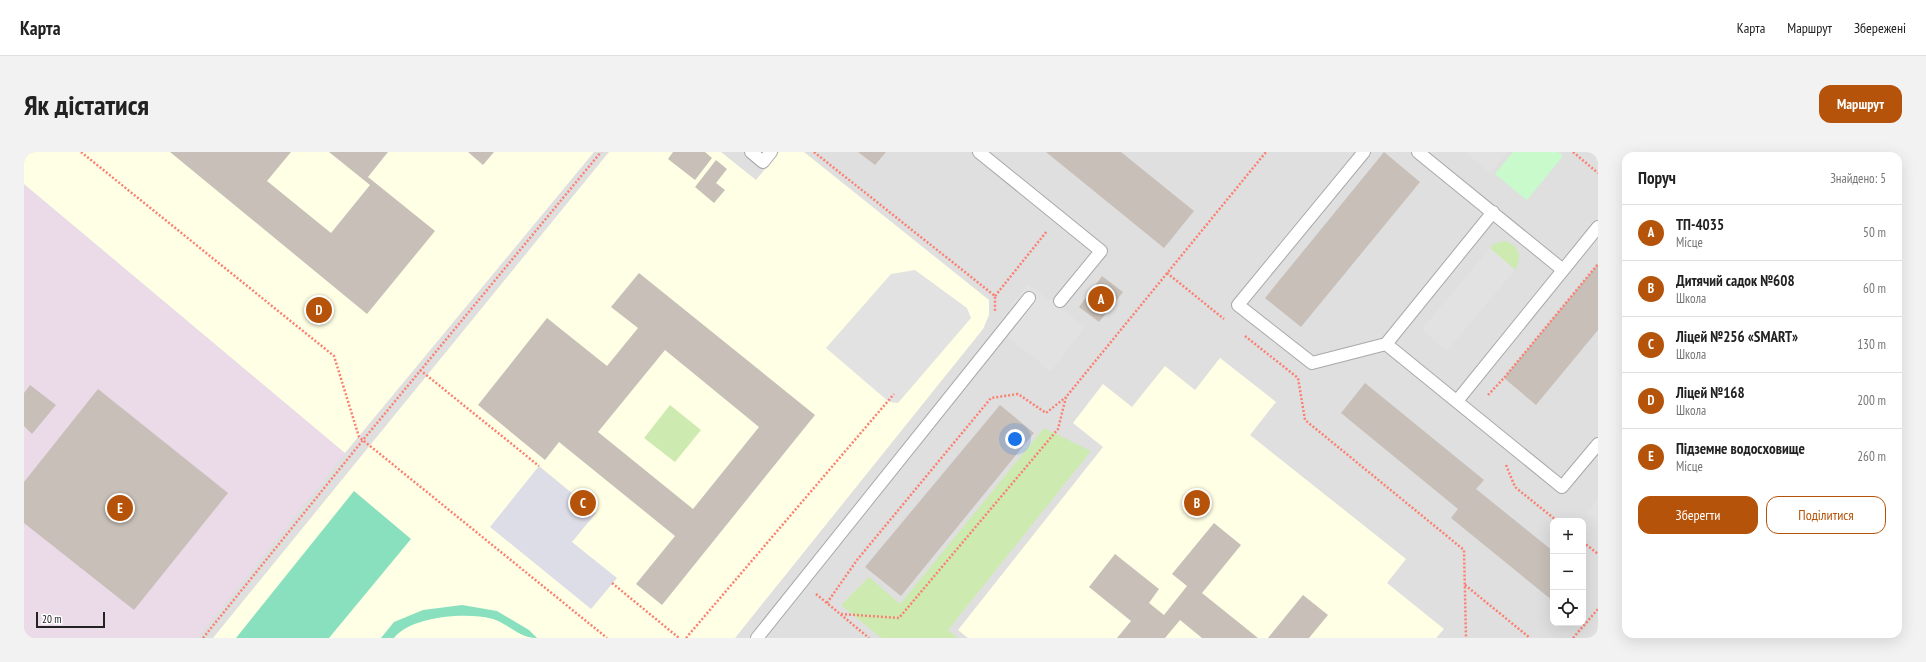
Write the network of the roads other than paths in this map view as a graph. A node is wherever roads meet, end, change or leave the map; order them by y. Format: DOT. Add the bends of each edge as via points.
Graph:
graph roads {
  1 [pos="751,152"];
  2 [pos="771,152"];
  3 [pos="978,152"];
  4 [pos="1364,152"];
  5 [pos="1418,152"];
  6 [pos="1493,212"];
  7 [pos="1598,227"];
  8 [pos="1563,270"];
  9 [pos="1029,298"];
  10 [pos="1060,301"];
  11 [pos="1386,344"];
  12 [pos="1457,401"];
  13 [pos="1598,444"];
  14 [pos="757,638"];
  1 -- 2 [label="lane" via="763,162"];
  3 -- 10 [label="lane" via="1101,251"];
  4 -- 11 [label="lane" via="1238,305 1312,363"];
  5 -- 6 [label="lane"];
  6 -- 8 [label="lane"];
  6 -- 11 [label="lane"];
  7 -- 8 [label="lane"];
  8 -- 12 [label="lane"];
  9 -- 14 [label="lane"];
  11 -- 12 [label="lane"];
  12 -- 13 [label="lane" via="1562,487"];
}
